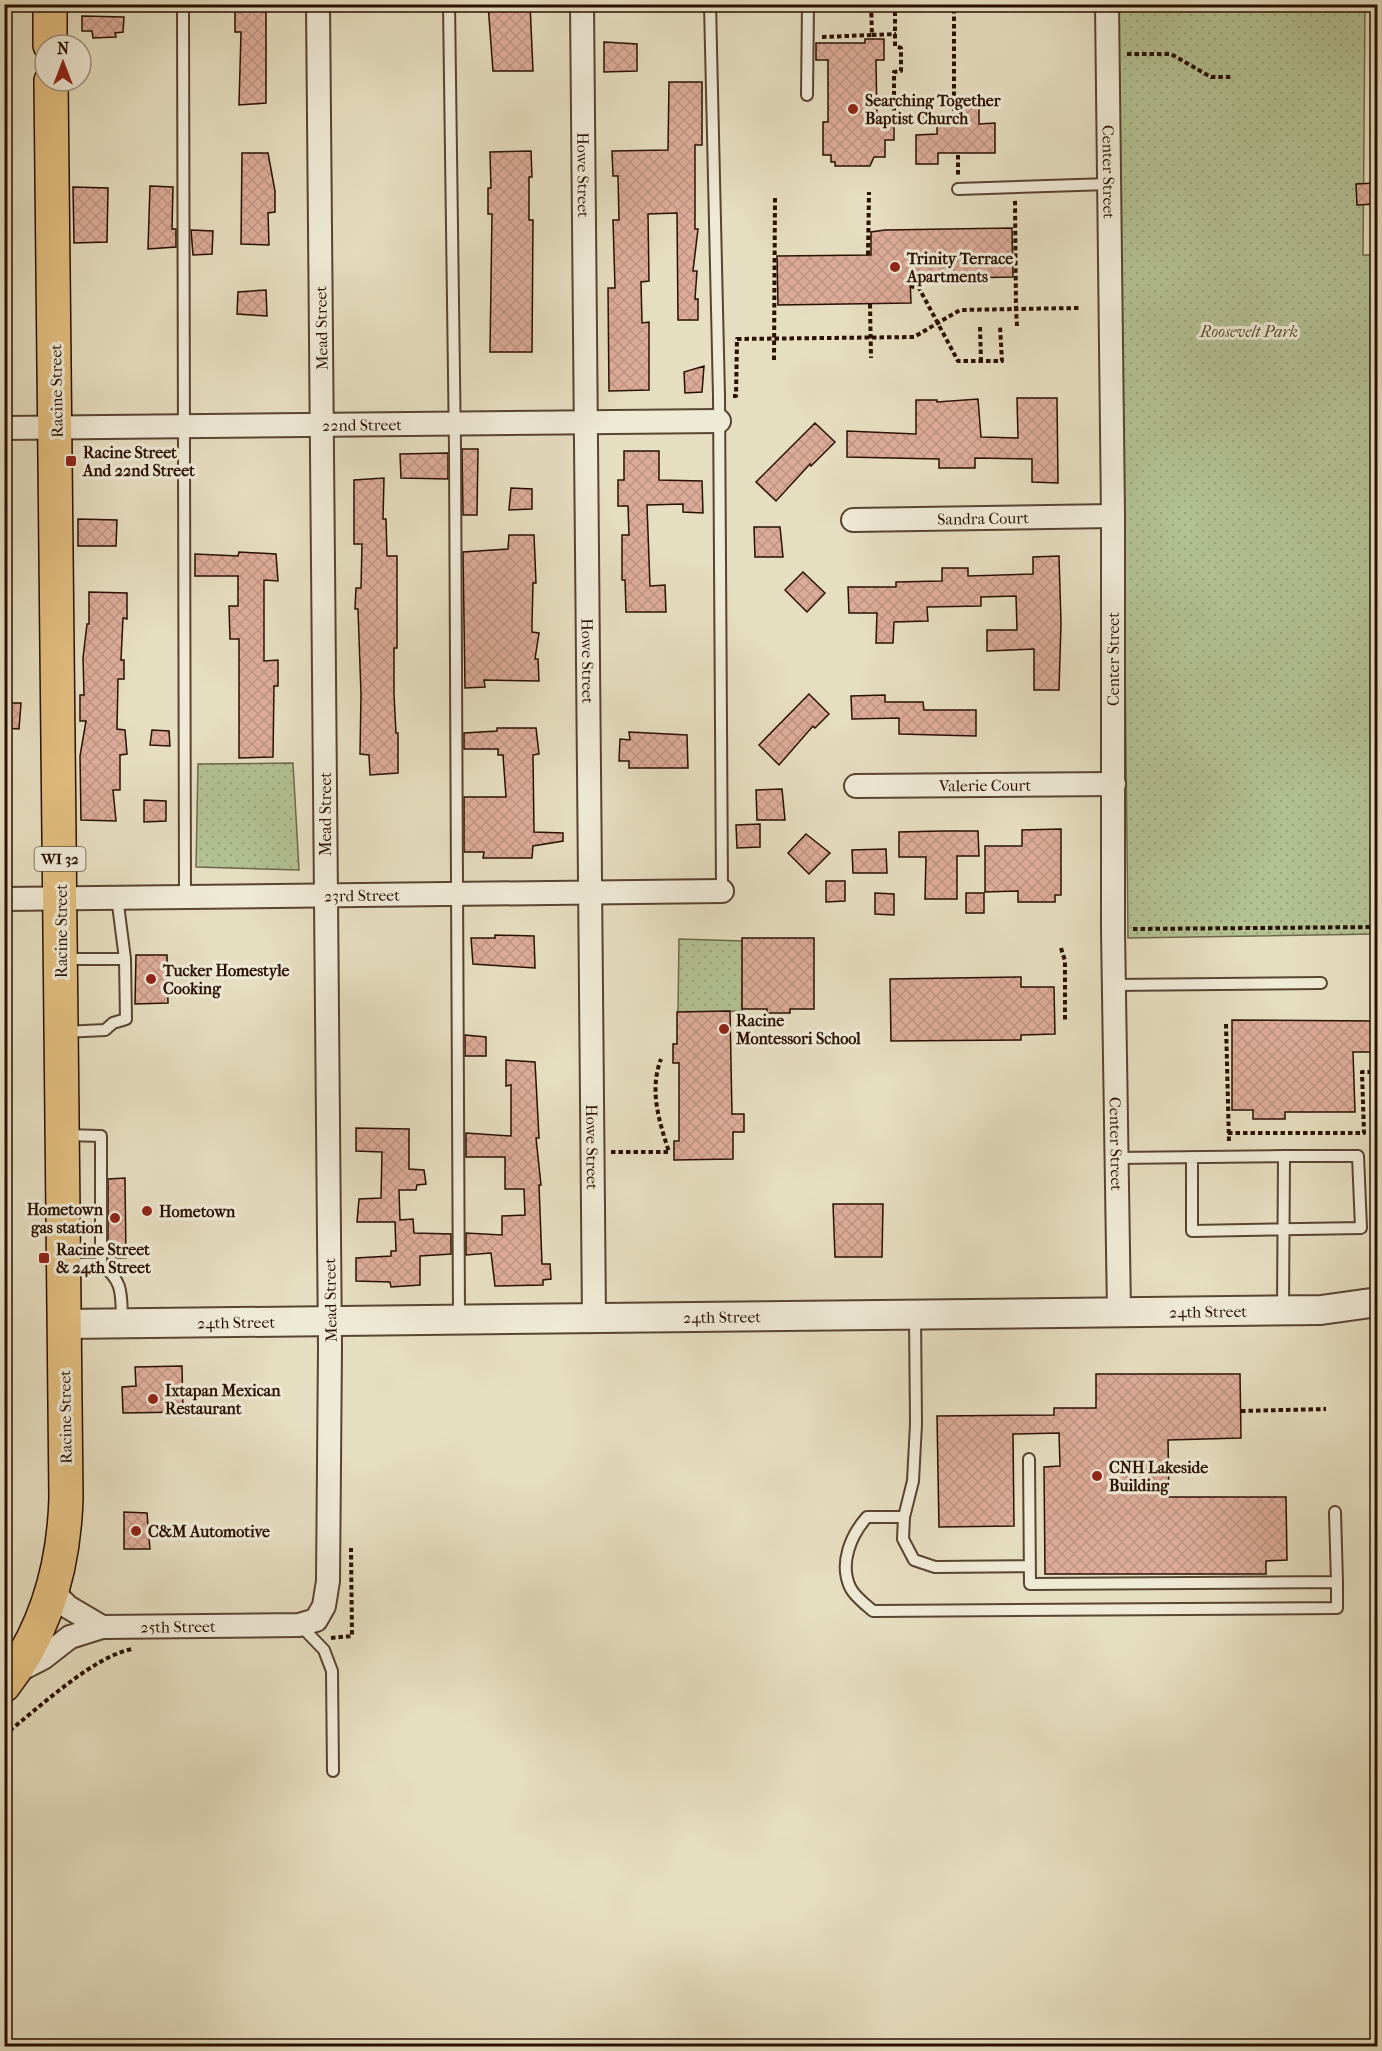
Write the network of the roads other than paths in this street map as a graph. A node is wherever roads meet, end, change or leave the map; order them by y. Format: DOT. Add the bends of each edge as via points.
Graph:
graph roads {
  1 [pos="50,4"];
  2 [pos="183,4"];
  3 [pos="318,4"];
  4 [pos="449,4"];
  5 [pos="582,4"];
  6 [pos="710,4"];
  7 [pos="808,4"];
  8 [pos="1107,4"];
  9 [pos="50,33"];
  10 [pos="51,93"];
  11 [pos="807,94"];
  12 [pos="1109,184"];
  13 [pos="958,189"];
  14 [pos="719,421"];
  15 [pos="586,422"];
  16 [pos="454,423"];
  17 [pos="322,425"];
  18 [pos="182,426"];
  19 [pos="57,427"];
  20 [pos="4,428"];
  21 [pos="1113,516"];
  22 [pos="853,520"];
  23 [pos="1114,784"];
  24 [pos="856,786"];
  25 [pos="722,891"];
  26 [pos="590,893"];
  27 [pos="457,894"];
  28 [pos="326,895"];
  29 [pos="117,897"];
  30 [pos="185,897"];
  31 [pos="61,898"];
  32 [pos="4,899"];
  33 [pos="61,959"];
  34 [pos="125,960"];
  35 [pos="1321,983"];
  36 [pos="1114,985"];
  37 [pos="62,1032"];
  38 [pos="63,1135"];
  39 [pos="1284,1156"];
  40 [pos="1192,1157"];
  41 [pos="1116,1158"];
  42 [pos="1284,1231"];
  43 [pos="64,1264"];
  44 [pos="101,1264"];
  45 [pos="1376,1309"];
  46 [pos="1283,1310"];
  47 [pos="1119,1312"];
  48 [pos="915,1315"];
  49 [pos="594,1318"];
  50 [pos="459,1320"];
  51 [pos="330,1321"];
  52 [pos="64,1324"];
  53 [pos="122,1324"];
  54 [pos="1029,1459"];
  55 [pos="1335,1512"];
  56 [pos="904,1516"];
  57 [pos="1030,1566"];
  58 [pos="1337,1582"];
  59 [pos="52,1591"];
  60 [pos="308,1623"];
  61 [pos="102,1627"];
  62 [pos="9,1680"];
  63 [pos="333,1771"];
  1 -- 9 [label="main road"];
  2 -- 18 [label="lane"];
  3 -- 17 [label="street, Mead Street"];
  4 -- 16 [label="lane"];
  5 -- 15 [label="street, Howe Street"];
  6 -- 14 [label="lane"];
  7 -- 11 [label="lane"];
  8 -- 12 [label="street, Center Street"];
  10 -- 19 [label="main road, Racine Street / WI 32"];
  12 -- 13 [label="lane"];
  12 -- 21 [label="street, Center Street"];
  14 -- 15 [label="street, 22nd Street"];
  14 -- 25 [label="lane"];
  15 -- 16 [label="street, 22nd Street"];
  15 -- 26 [label="street, Howe Street"];
  16 -- 17 [label="street, 22nd Street"];
  16 -- 27 [label="lane"];
  17 -- 18 [label="street, 22nd Street"];
  17 -- 28 [label="street, Mead Street"];
  18 -- 19 [label="street, 22nd Street"];
  18 -- 30 [label="lane"];
  19 -- 20 [label="street, 22nd Street"];
  19 -- 31 [label="main road, Racine Street / WI 32"];
  21 -- 22 [label="street, Sandra Court"];
  21 -- 23 [label="street, Center Street"];
  23 -- 24 [label="street, Valerie Court"];
  23 -- 36 [label="street, Center Street"];
  25 -- 26 [label="street, 23rd Street"];
  26 -- 27 [label="street, 23rd Street"];
  26 -- 49 [label="street, Howe Street"];
  27 -- 28 [label="street, 23rd Street"];
  27 -- 50 [label="lane"];
  28 -- 30 [label="street, 23rd Street"];
  28 -- 51 [label="street, Mead Street"];
  29 -- 30 [label="street, 23rd Street"];
  29 -- 31 [label="street, 23rd Street"];
  29 -- 34 [label="lane"];
  31 -- 32 [label="street, 23rd Street"];
  31 -- 33 [label="main road, Racine Street / WI 32"];
  33 -- 34 [label="lane"];
  33 -- 37 [label="main road, Racine Street / WI 32"];
  34 -- 37 [label="lane" via="126,1019 105,1030"];
  35 -- 36 [label="lane"];
  36 -- 41 [label="street, Center Street"];
  37 -- 38 [label="main road, Racine Street / WI 32"];
  38 -- 43 [label="main road, Racine Street / WI 32"];
  38 -- 44 [label="lane" via="101,1136"];
  39 -- 40 [label="lane"];
  39 -- 42 [label="lane"];
  39 -- 42 [label="lane" via="1358,1156 1361,1228"];
  40 -- 41 [label="lane"];
  40 -- 42 [label="lane" via="1192,1231"];
  41 -- 47 [label="street, Center Street"];
  42 -- 46 [label="lane"];
  43 -- 44 [label="lane"];
  43 -- 52 [label="main road, Racine Street / WI 32"];
  44 -- 53 [label="lane" via="116,1276 121,1288"];
  45 -- 46 [label="street, 24th Street"];
  46 -- 47 [label="street, 24th Street"];
  47 -- 48 [label="street, 24th Street"];
  48 -- 49 [label="street, 24th Street"];
  48 -- 56 [label="lane" via="913,1481"];
  49 -- 50 [label="street, 24th Street"];
  50 -- 51 [label="street, 24th Street"];
  51 -- 53 [label="street, 24th Street"];
  51 -- 60 [label="street, Mead Street" via="327,1581 324,1606"];
  52 -- 53 [label="street, 24th Street"];
  52 -- 59 [label="main road, Racine Street / WI 32" via="66,1518"];
  54 -- 57 [label="lane"];
  55 -- 58 [label="lane"];
  56 -- 57 [label="lane" via="903,1539 914,1560 935,1567"];
  56 -- 58 [label="lane" via="867,1517 854,1532 845,1568 850,1589 873,1611 1337,1608"];
  57 -- 58 [label="lane" via="1030,1584"];
  59 -- 61 [label="street" via="68,1607"];
  59 -- 62 [label="main road, Racine Street / WI 32" via="36,1634"];
  60 -- 61 [label="street, 25th Street"];
  60 -- 63 [label="lane" via="332,1671"];
  61 -- 62 [label="street" via="70,1637"];
}
